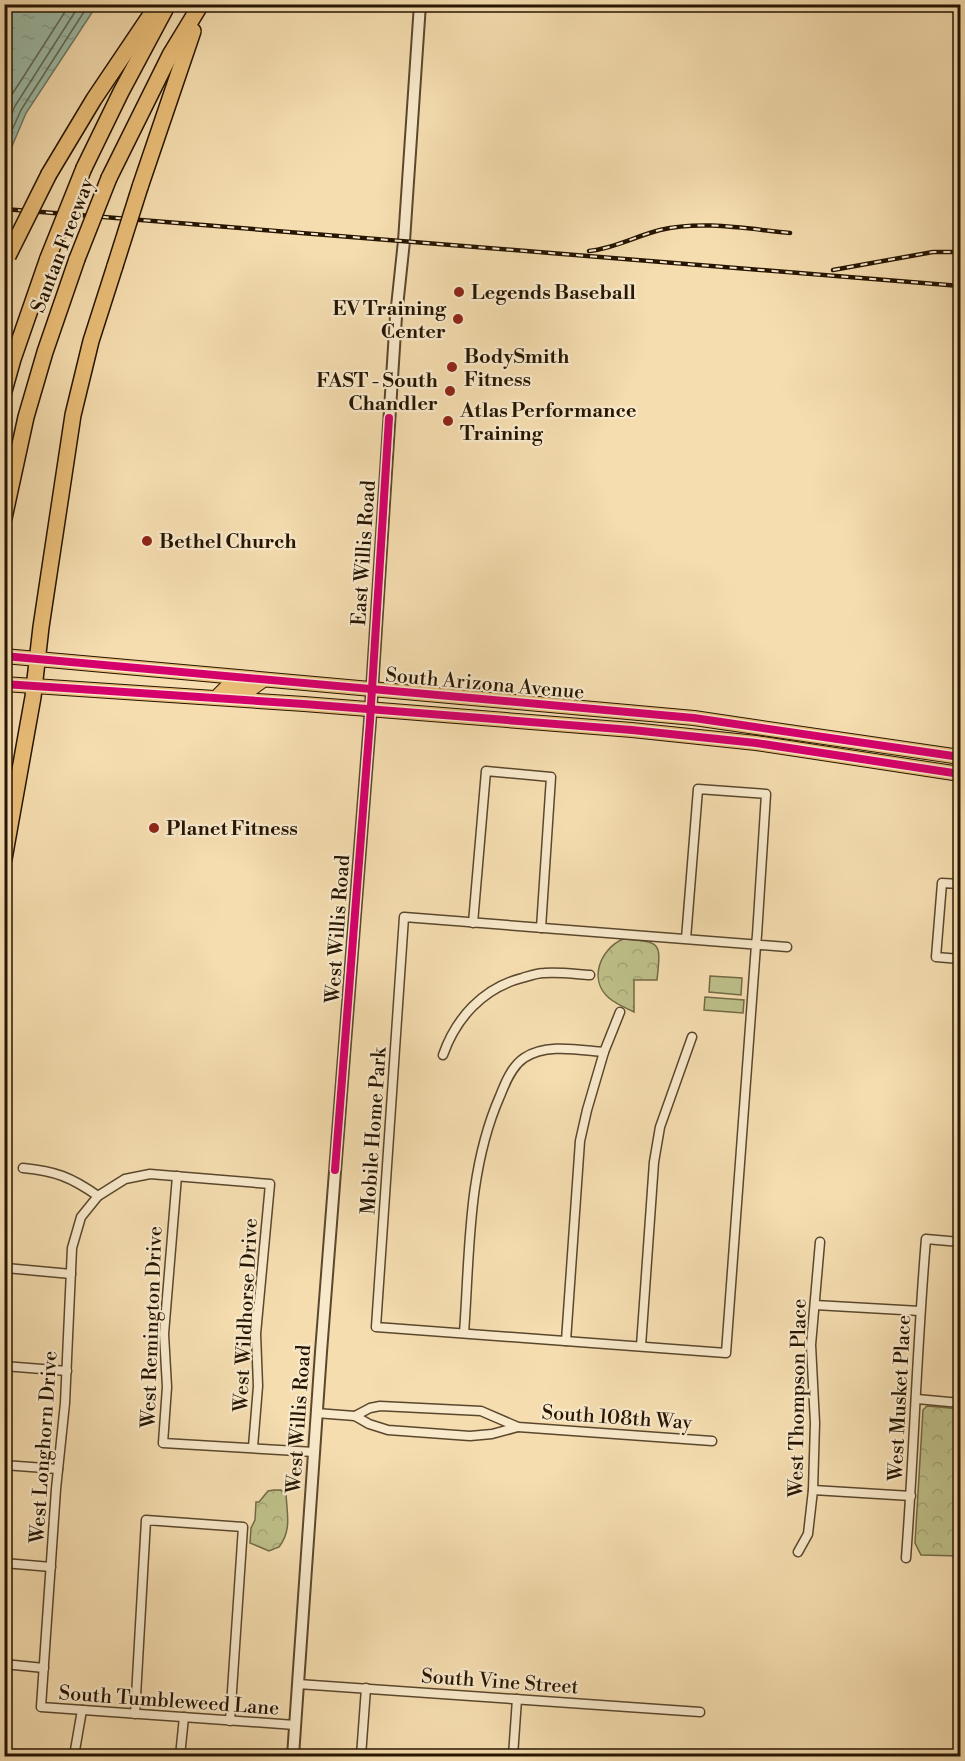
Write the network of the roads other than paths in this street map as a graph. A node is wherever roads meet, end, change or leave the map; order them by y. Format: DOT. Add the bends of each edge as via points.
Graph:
graph roads {
  1 [pos="158,4"];
  2 [pos="168,4"];
  3 [pos="203,4"];
  4 [pos="420,4"];
  5 [pos="6,260"];
  6 [pos="4,391"];
  7 [pos="4,518"];
  8 [pos="4,656"];
  9 [pos="37,659"];
  10 [pos="263,680"];
  11 [pos="4,684"];
  12 [pos="34,686"];
  13 [pos="372,690"];
  14 [pos="217,697"];
  15 [pos="370,709"];
  16 [pos="960,757"];
  17 [pos="960,774"];
  18 [pos="4,859"];
  19 [pos="960,884"];
  20 [pos="473,922"];
  21 [pos="541,928"];
  22 [pos="686,939"];
  23 [pos="756,945"];
  24 [pos="787,947"];
  25 [pos="960,959"];
  26 [pos="590,975"];
  27 [pos="620,1012"];
  28 [pos="692,1037"];
  29 [pos="604,1052"];
  30 [pos="443,1055"];
  31 [pos="22,1168"];
  32 [pos="177,1176"];
  33 [pos="98,1196"];
  34 [pos="820,1242"];
  35 [pos="960,1242"];
  36 [pos="6,1269"];
  37 [pos="70,1274"];
  38 [pos="815,1305"];
  39 [pos="920,1311"];
  40 [pos="464,1333"];
  41 [pos="566,1341"];
  42 [pos="641,1346"];
  43 [pos="4,1366"];
  44 [pos="67,1371"];
  45 [pos="917,1400"];
  46 [pos="960,1403"];
  47 [pos="316,1413"];
  48 [pos="355,1416"];
  49 [pos="518,1426"];
  50 [pos="712,1441"];
  51 [pos="253,1447"];
  52 [pos="314,1452"];
  53 [pos="4,1465"];
  54 [pos="58,1469"];
  55 [pos="813,1490"];
  56 [pos="911,1496"];
  57 [pos="798,1552"];
  58 [pos="906,1558"];
  59 [pos="4,1563"];
  60 [pos="51,1567"];
  61 [pos="4,1664"];
  62 [pos="44,1668"];
  63 [pos="298,1684"];
  64 [pos="366,1688"];
  65 [pos="517,1699"];
  66 [pos="41,1707"];
  67 [pos="82,1710"];
  68 [pos="700,1712"];
  69 [pos="135,1714"];
  70 [pos="184,1717"];
  71 [pos="230,1721"];
  72 [pos="295,1725"];
  73 [pos="74,1756"];
  74 [pos="180,1756"];
  75 [pos="292,1756"];
  76 [pos="361,1756"];
  77 [pos="448,1756"];
  78 [pos="462,1756"];
  79 [pos="513,1756"];
  1 -- 5 [label="highway, bridge" via="49,174"];
  2 -- 6 [label="highway, Santan Freeway, bridge" via="84,168 48,258"];
  3 -- 7 [label="highway, Santan Freeway, bridge" via="170,55 109,178 76,259 26,417"];
  3 -- 9 [label="highway, bridge" via="91,341 73,415"];
  4 -- 13 [label="street, East Willis Road"];
  8 -- 9 [label="main road, South Arizona Avenue"];
  9 -- 10 [label="main road, South Arizona Avenue"];
  9 -- 12 [label="highway"];
  10 -- 13 [label="main road, South Arizona Avenue"];
  10 -- 14 [label="main road" via="252,688 227,687"];
  11 -- 12 [label="main road, South Arizona Avenue"];
  12 -- 14 [label="main road, South Arizona Avenue"];
  12 -- 18 [label="highway"];
  13 -- 15 [label="street, West Willis Road"];
  13 -- 16 [label="main road, South Arizona Avenue" via="694,718"];
  14 -- 15 [label="main road, South Arizona Avenue"];
  15 -- 17 [label="main road, South Arizona Avenue" via="756,743"];
  15 -- 47 [label="street, West Willis Road"];
  19 -- 25 [label="street" via="942,883 936,957"];
  20 -- 21 [label="street, Mobile Home Park"];
  20 -- 21 [label="street" via="486,771 551,777"];
  20 -- 40 [label="street, Mobile Home Park" via="404,917 376,1327"];
  21 -- 22 [label="street, Mobile Home Park"];
  22 -- 23 [label="street, Mobile Home Park"];
  22 -- 23 [label="street, Mobile Home Park" via="698,789 766,794"];
  23 -- 24 [label="street, Mobile Home Park"];
  23 -- 42 [label="street, Mobile Home Park" via="726,1353"];
  26 -- 30 [label="street" via="542,973 493,989 461,1020"];
  27 -- 29 [label="street"];
  28 -- 42 [label="street" via="660,1127 654,1162"];
  29 -- 40 [label="street" via="538,1050 517,1064 505,1083 490,1117 477,1169"];
  29 -- 41 [label="street" via="580,1141"];
  31 -- 33 [label="street" via="47,1170 74,1180"];
  32 -- 33 [label="street" via="150,1174 125,1179"];
  32 -- 51 [label="street, West Wildhorse Drive" via="270,1184 256,1334 258,1386"];
  32 -- 51 [label="street, West Remington Drive" via="164,1334 167,1387 163,1443"];
  33 -- 37 [label="street, West Longhorn Drive" via="81,1217"];
  34 -- 38 [label="street, West Thompson Place"];
  35 -- 39 [label="street, West Musket Place" via="926,1239"];
  36 -- 37 [label="street"];
  37 -- 44 [label="street, West Longhorn Drive"];
  38 -- 39 [label="street"];
  38 -- 55 [label="street, West Thompson Place" via="811,1345"];
  39 -- 45 [label="street, West Musket Place"];
  40 -- 41 [label="street, Mobile Home Park"];
  41 -- 42 [label="street, Mobile Home Park"];
  43 -- 44 [label="street"];
  44 -- 54 [label="street, West Longhorn Drive"];
  45 -- 46 [label="street"];
  45 -- 56 [label="street, West Musket Place"];
  47 -- 48 [label="street, South 108th Way"];
  47 -- 52 [label="street, West Willis Road"];
  48 -- 49 [label="street, South 108th Way" via="388,1430 470,1436"];
  48 -- 49 [label="street, South 108th Way" via="380,1406 416,1406 481,1411"];
  49 -- 50 [label="street, South 108th Way"];
  51 -- 52 [label="street"];
  52 -- 63 [label="street, West Willis Road"];
  53 -- 54 [label="street"];
  54 -- 60 [label="street, West Longhorn Drive"];
  55 -- 56 [label="street"];
  55 -- 57 [label="street, West Thompson Place" via="808,1534"];
  56 -- 58 [label="street, West Musket Place"];
  59 -- 60 [label="street"];
  60 -- 62 [label="street, West Longhorn Drive"];
  61 -- 62 [label="street"];
  62 -- 66 [label="street, West Longhorn Drive"];
  63 -- 64 [label="street, South Vine Street"];
  63 -- 72 [label="street, West Willis Road"];
  64 -- 65 [label="street, South Vine Street"];
  64 -- 76 [label="street"];
  65 -- 68 [label="street, South Vine Street"];
  65 -- 79 [label="street"];
  66 -- 67 [label="street, South Tumbleweed Lane"];
  67 -- 69 [label="street, South Tumbleweed Lane"];
  67 -- 73 [label="street"];
  69 -- 70 [label="street, South Tumbleweed Lane"];
  69 -- 71 [label="street" via="146,1520 243,1527"];
  70 -- 71 [label="street, South Tumbleweed Lane"];
  70 -- 74 [label="street"];
  71 -- 72 [label="street, South Tumbleweed Lane"];
  72 -- 75 [label="street, West Willis Road"];
  77 -- 78 [label="street"];
}
